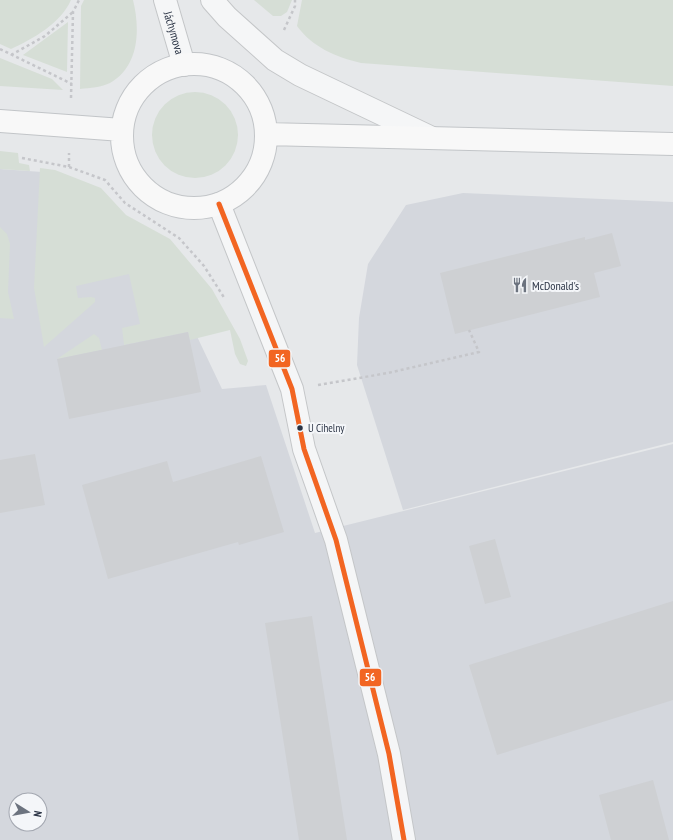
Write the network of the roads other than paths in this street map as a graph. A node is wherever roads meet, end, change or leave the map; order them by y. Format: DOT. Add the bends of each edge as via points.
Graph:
graph roads {
  1 [pos="165,0"];
  2 [pos="212,0"];
  3 [pos="184,65"];
  4 [pos="0,121"];
  5 [pos="122,130"];
  6 [pos="266,134"];
  7 [pos="430,137"];
  8 [pos="673,144"];
  9 [pos="219,204"];
  10 [pos="404,840"];
  1 -- 3 [label="street, Jáchymova"];
  2 -- 7 [label="street" via="275,60 300,75"];
  3 -- 5 [label="main road" via="161,72 142,87 128,107"];
  3 -- 6 [label="main road" via="204,65 223,70 240,81 254,96 263,114"];
  4 -- 5 [label="main road"];
  5 -- 9 [label="main road" via="130,170 143,187 159,199 179,207 199,208"];
  6 -- 7 [label="main road"];
  6 -- 9 [label="main road" via="264,152 249,184 235,196"];
  7 -- 8 [label="main road"];
  9 -- 10 [label="street" via="292,389 304,449 336,540 389,754"];
}
